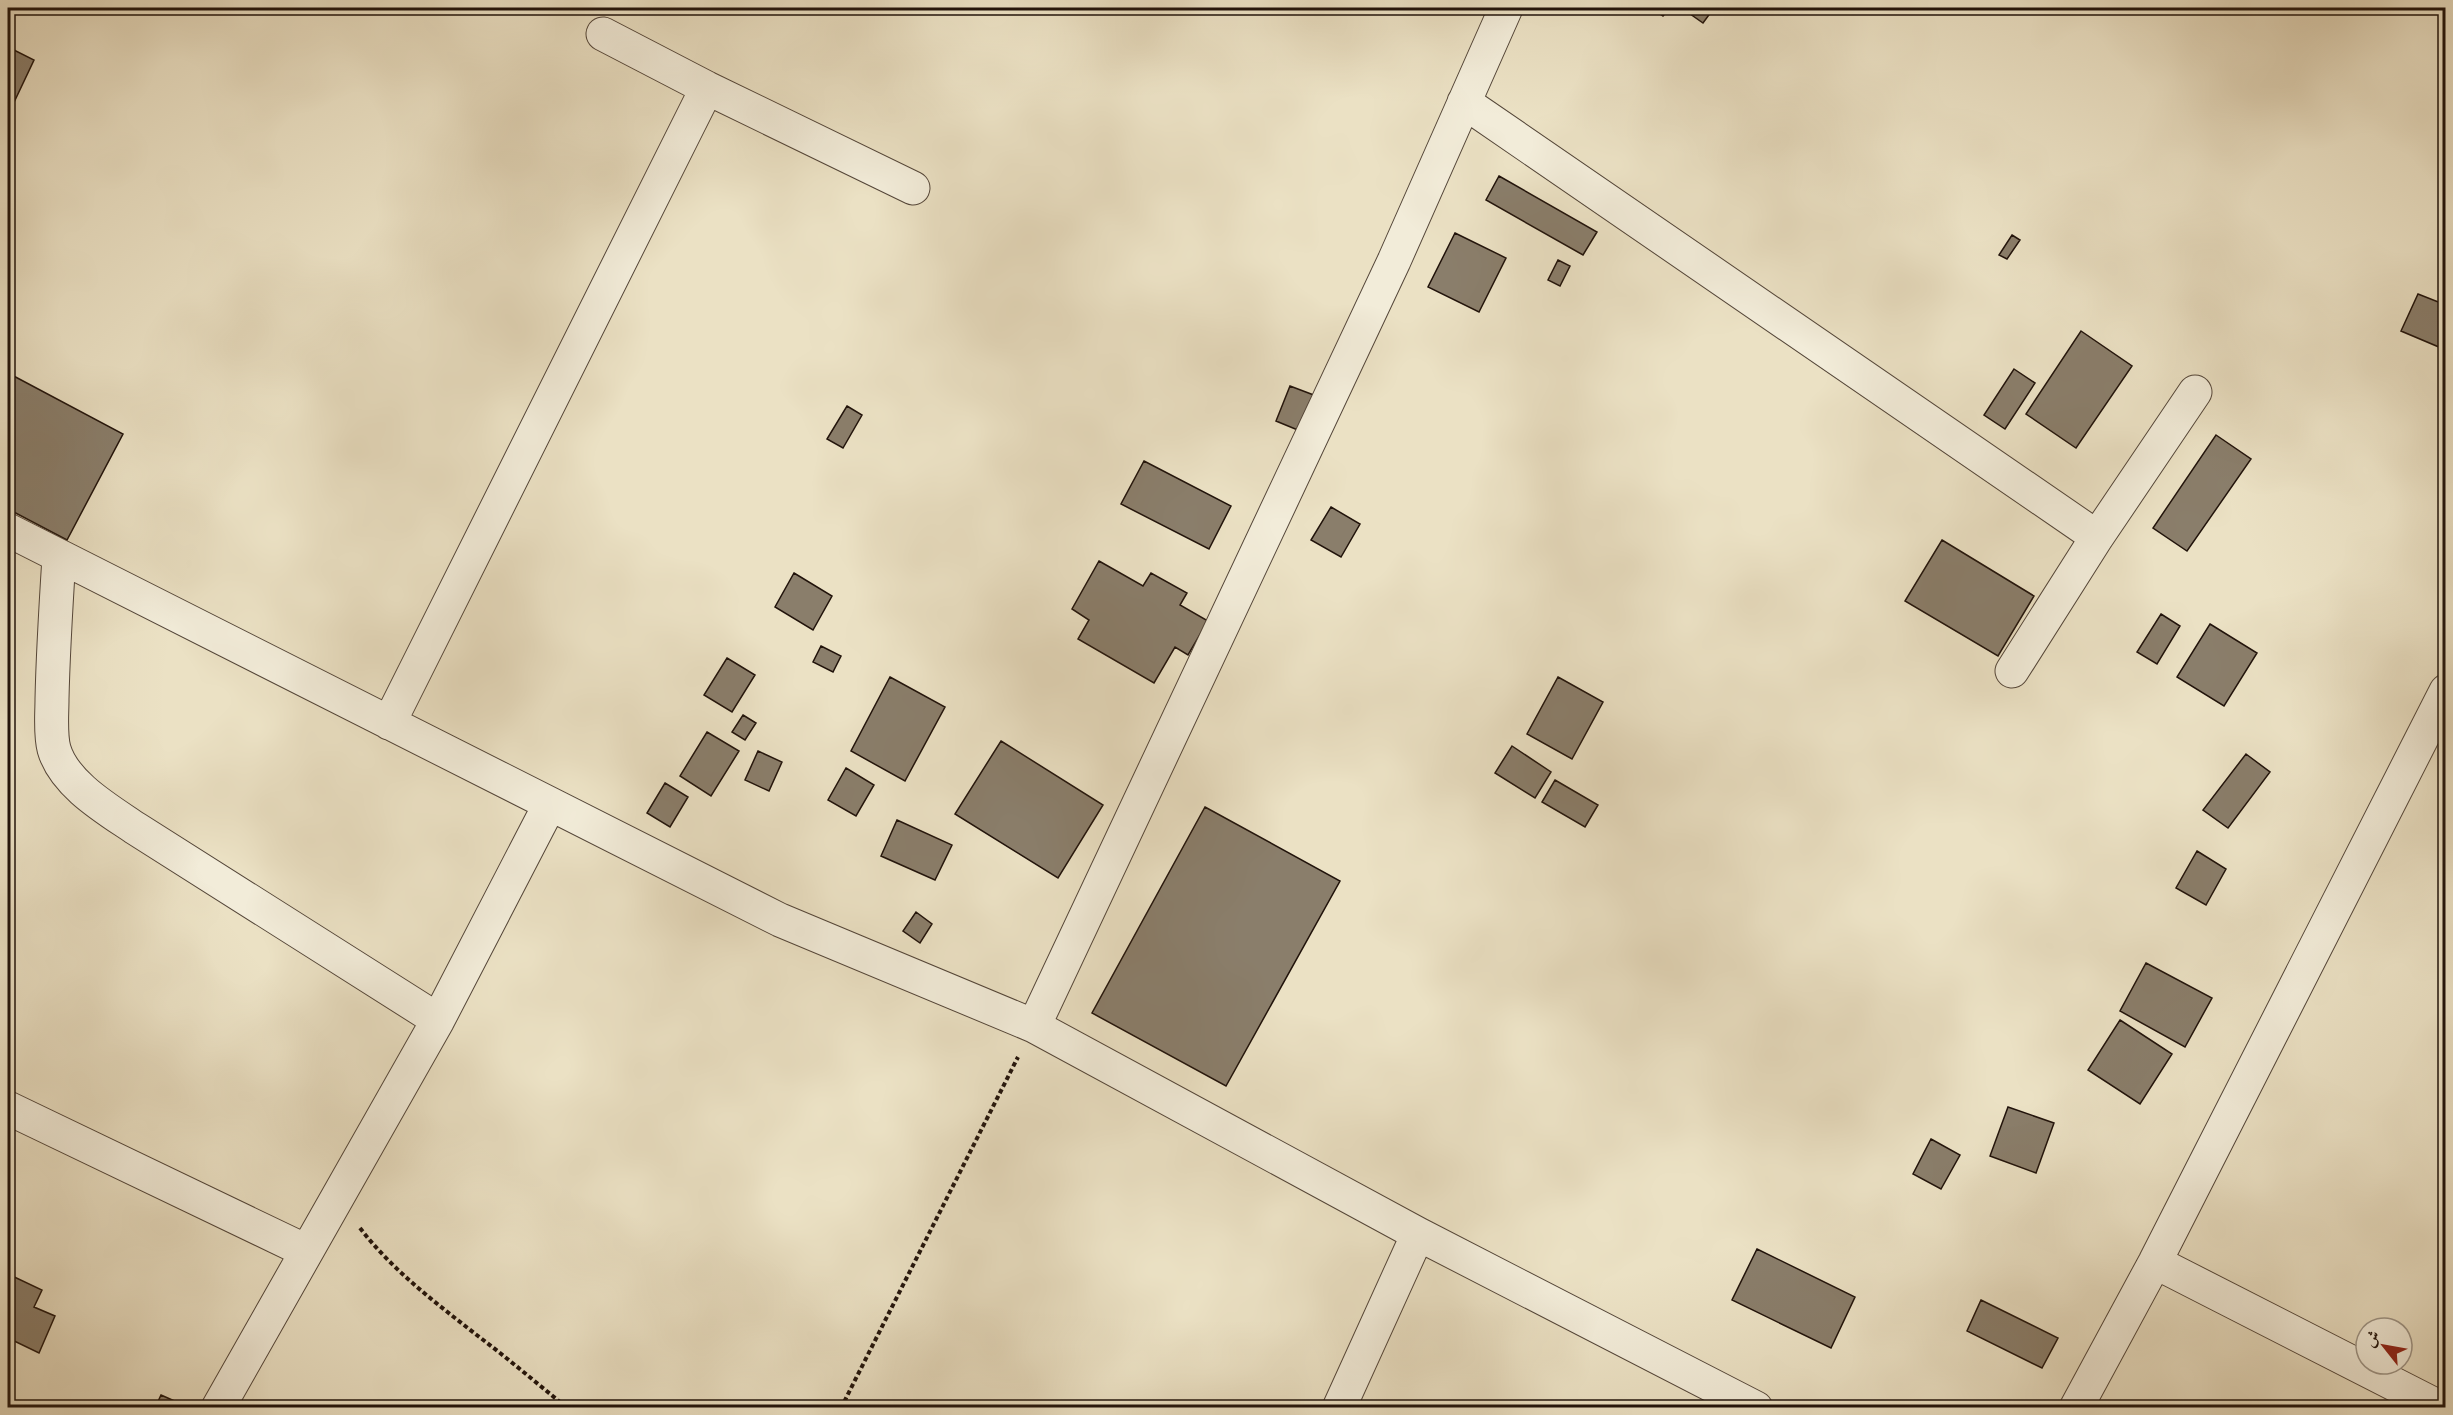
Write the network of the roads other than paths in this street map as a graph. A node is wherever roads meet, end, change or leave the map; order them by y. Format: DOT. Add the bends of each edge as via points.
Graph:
graph roads {
  1 [pos="1506,8"];
  2 [pos="603,34"];
  3 [pos="707,88"];
  4 [pos="1464,102"];
  5 [pos="913,188"];
  6 [pos="2195,392"];
  7 [pos="8,530"];
  8 [pos="2097,537"];
  9 [pos="59,557"];
  10 [pos="2012,671"];
  11 [pos="2445,691"];
  12 [pos="388,723"];
  13 [pos="550,804"];
  14 [pos="438,1020"];
  15 [pos="1034,1026"];
  16 [pos="8,1108"];
  17 [pos="1418,1234"];
  18 [pos="306,1251"];
  19 [pos="2155,1262"];
  20 [pos="218,1407"];
  21 [pos="1339,1407"];
  22 [pos="1756,1407"];
  23 [pos="2076,1407"];
  24 [pos="2441,1407"];
  1 -- 4 [label="street"];
  2 -- 3 [label="street"];
  3 -- 5 [label="street"];
  3 -- 12 [label="street"];
  4 -- 8 [label="street"];
  4 -- 15 [label="street" via="1394,261"];
  6 -- 8 [label="street"];
  7 -- 9 [label="street"];
  8 -- 10 [label="street"];
  9 -- 12 [label="street"];
  9 -- 14 [label="street" via="52,715 54,749 68,772 92,799 126,822"];
  11 -- 19 [label="street"];
  12 -- 13 [label="street"];
  13 -- 14 [label="street"];
  13 -- 15 [label="street" via="780,920"];
  14 -- 18 [label="street"];
  15 -- 17 [label="street"];
  16 -- 18 [label="street"];
  17 -- 21 [label="street"];
  17 -- 22 [label="street"];
  18 -- 20 [label="street"];
  19 -- 23 [label="street"];
  19 -- 24 [label="street"];
}
